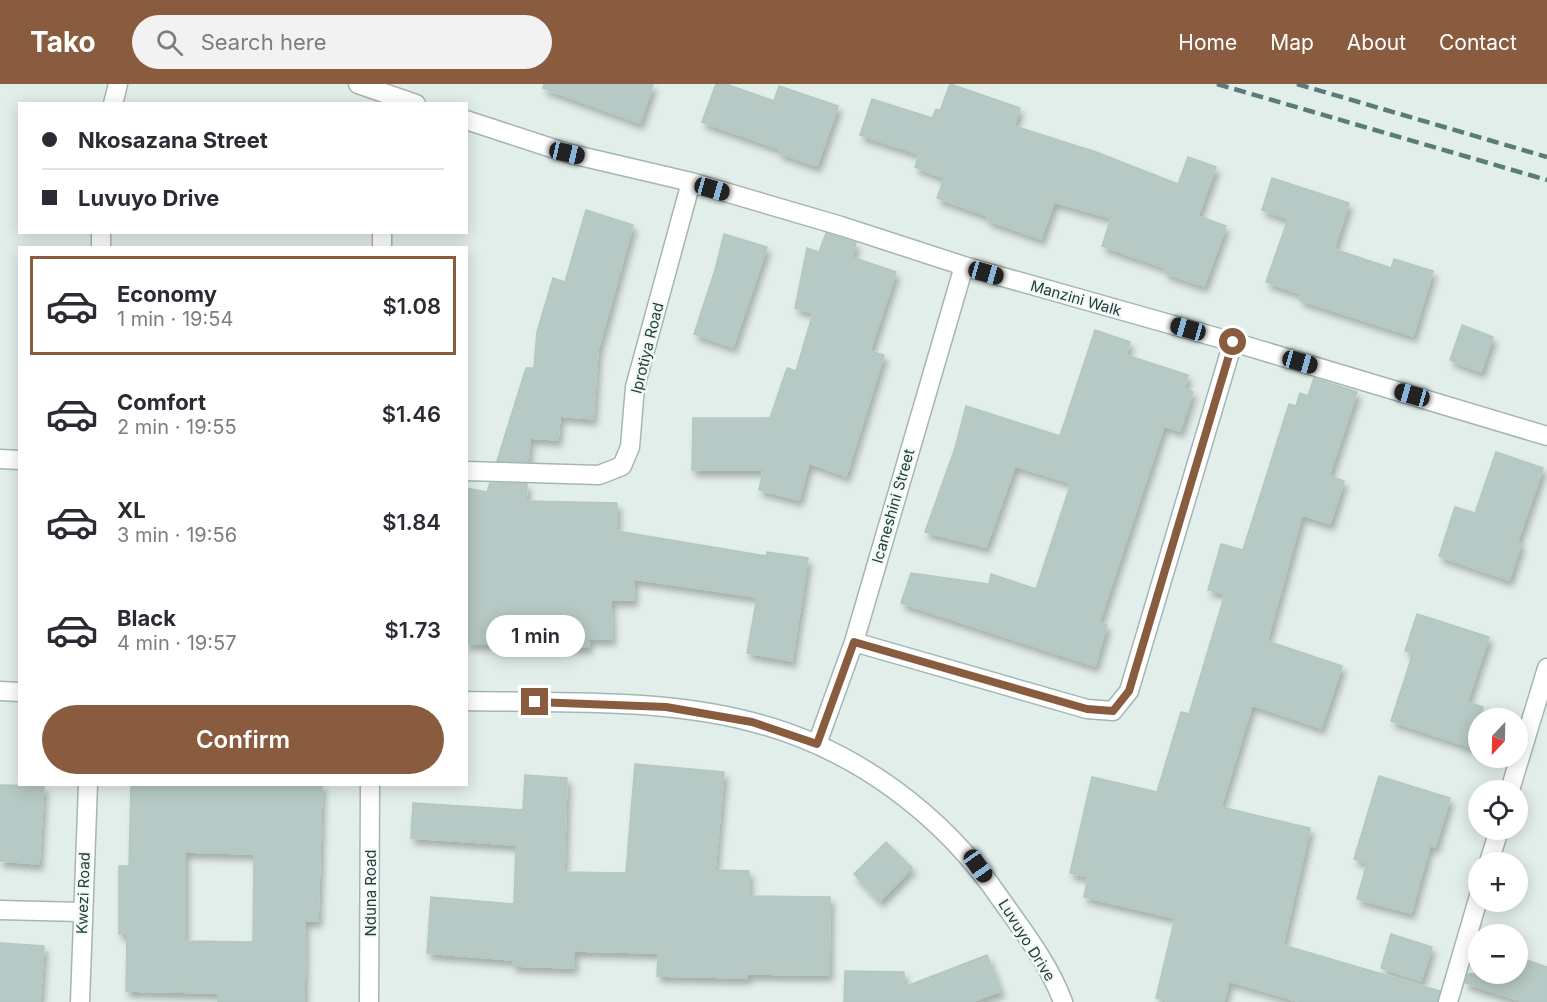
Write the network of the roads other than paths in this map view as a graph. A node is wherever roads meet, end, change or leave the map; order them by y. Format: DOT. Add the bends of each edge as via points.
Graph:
graph roads {
  1 [pos="118,84"];
  2 [pos="358,84"];
  3 [pos="114,102"];
  4 [pos="410,102"];
  5 [pos="468,121"];
  6 [pos="691,182"];
  7 [pos="964,266"];
  8 [pos="1233,342"];
  9 [pos="1547,435"];
  10 [pos="0,459"];
  11 [pos="18,460"];
  12 [pos="468,471"];
  13 [pos="854,642"];
  14 [pos="1547,668"];
  15 [pos="0,692"];
  16 [pos="18,692"];
  17 [pos="468,701"];
  18 [pos="817,744"];
  19 [pos="1513,780"];
  20 [pos="88,786"];
  21 [pos="370,786"];
  22 [pos="0,910"];
  23 [pos="81,912"];
  24 [pos="1474,912"];
  25 [pos="80,1002"];
  26 [pos="369,1002"];
  27 [pos="1063,1002"];
  28 [pos="1448,1002"];
  1 -- 3 [label="street"];
  2 -- 4 [label="street"];
  5 -- 6 [label="street, Manzini Walk" via="567,153"];
  6 -- 7 [label="street, Manzini Walk"];
  6 -- 12 [label="street, Iprotiya Road" via="635,387 630,447 622,466 599,475"];
  7 -- 8 [label="street, Manzini Walk"];
  7 -- 13 [label="street, Icaneshini Street"];
  8 -- 9 [label="street, Manzini Walk"];
  8 -- 13 [label="street" via="1129,691 1113,711 1087,709"];
  10 -- 11 [label="street"];
  13 -- 18 [label="street, Icaneshini Street"];
  14 -- 19 [label="street"];
  15 -- 16 [label="street"];
  17 -- 18 [label="street, Luvuyo Drive" via="666,707 752,722"];
  18 -- 27 [label="street, Luvuyo Drive" via="859,765 918,807 978,866 1027,938"];
  20 -- 23 [label="street, Kwezi Road"];
  21 -- 26 [label="street, Nduna Road"];
  22 -- 23 [label="street"];
  23 -- 25 [label="street, Kwezi Road"];
  24 -- 28 [label="street"];
}
